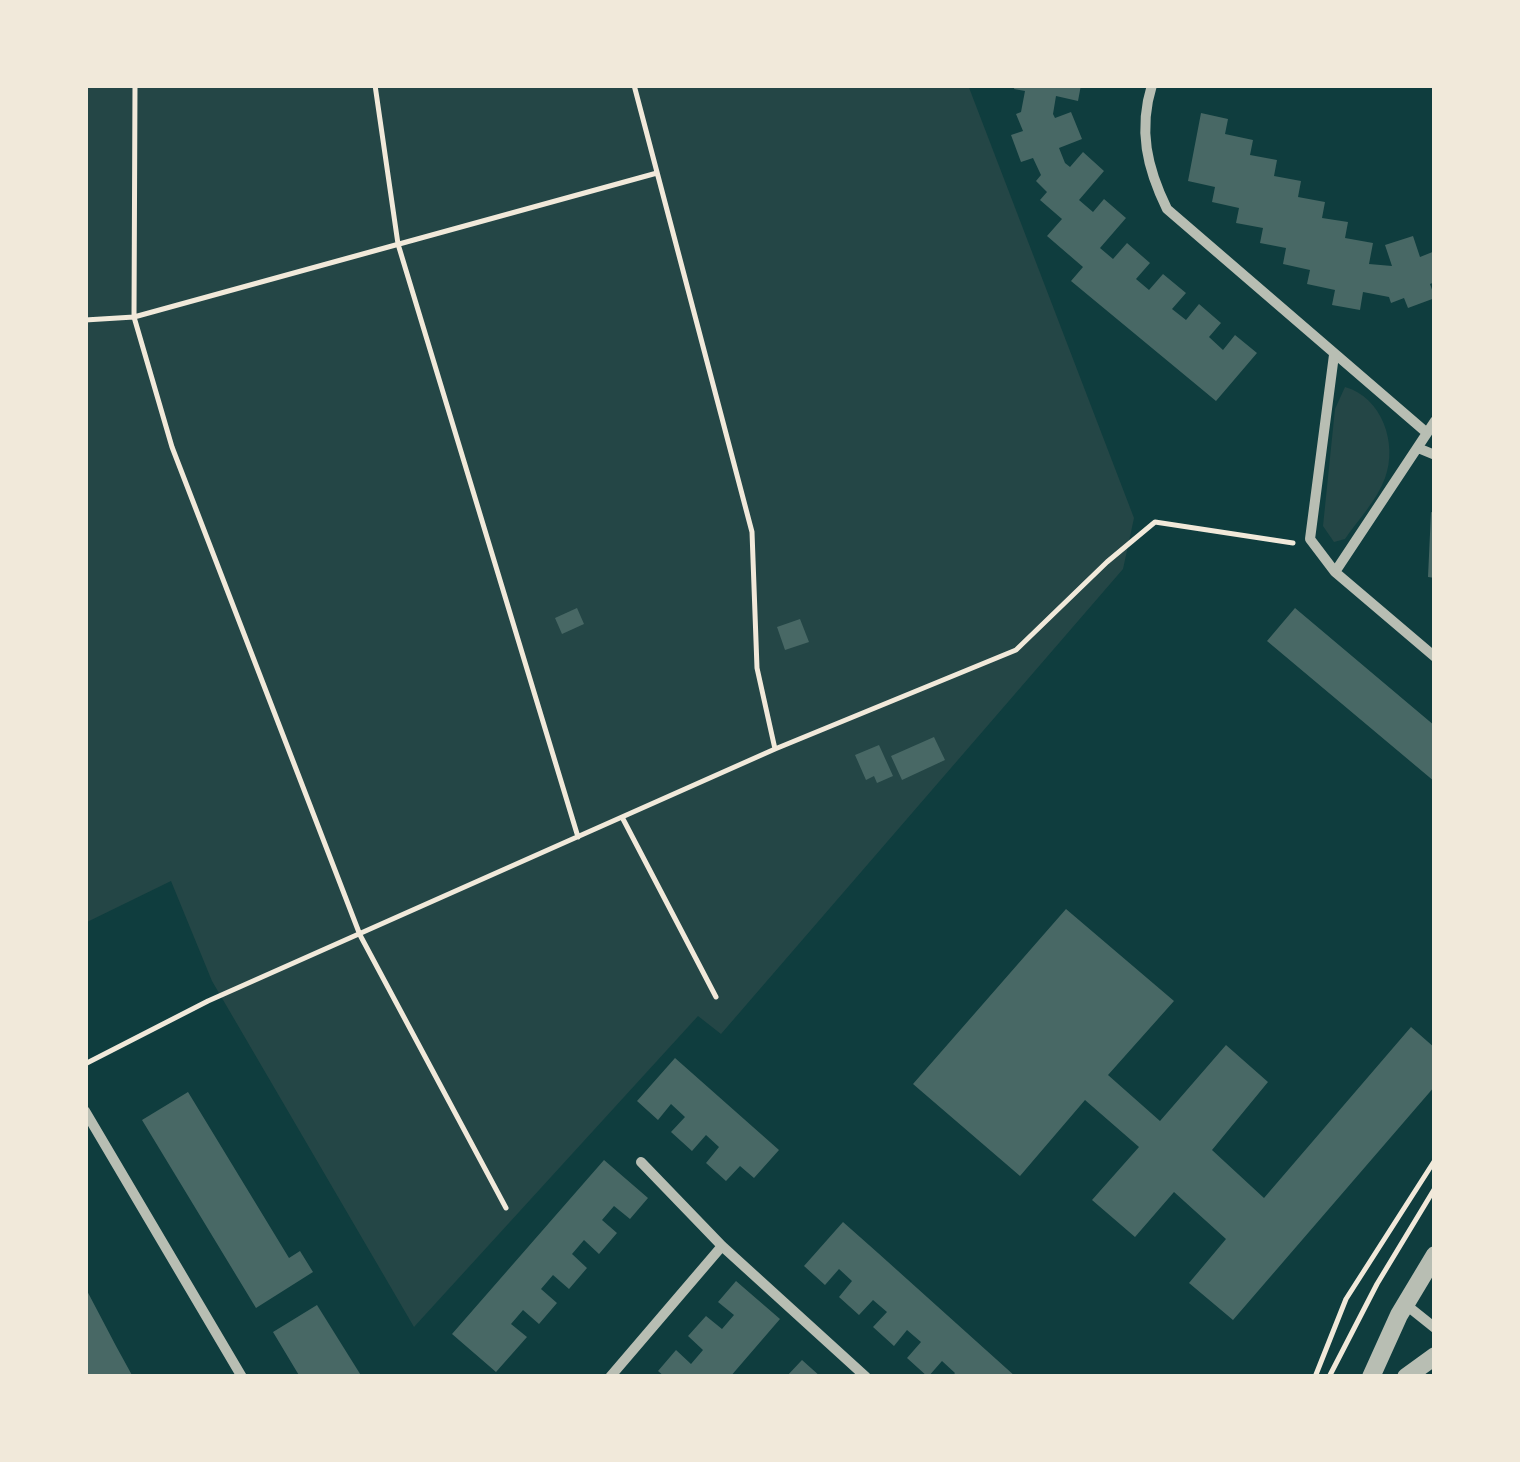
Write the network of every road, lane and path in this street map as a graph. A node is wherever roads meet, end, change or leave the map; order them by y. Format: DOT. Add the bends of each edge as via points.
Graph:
graph roads {
  1 [pos="136,85"];
  2 [pos="375,85"];
  3 [pos="634,85"];
  4 [pos="1152,85"];
  5 [pos="658,172"];
  6 [pos="398,244"];
  7 [pos="134,317"];
  8 [pos="85,320"];
  9 [pos="1334,356"];
  10 [pos="1435,421"];
  11 [pos="1427,433"];
  12 [pos="1418,448"];
  13 [pos="1435,455"];
  14 [pos="1310,539"];
  15 [pos="1335,572"];
  16 [pos="1435,657"];
  17 [pos="775,748"];
  18 [pos="622,817"];
  19 [pos="578,837"];
  20 [pos="360,935"];
  21 [pos="716,998"];
  22 [pos="85,1064"];
  23 [pos="85,1111"];
  24 [pos="1435,1160"];
  25 [pos="641,1162"];
  26 [pos="1435,1188"];
  27 [pos="506,1208"];
  28 [pos="722,1246"];
  29 [pos="1435,1255"];
  30 [pos="1405,1304"];
  31 [pos="1435,1328"];
  32 [pos="1435,1356"];
  33 [pos="242,1377"];
  34 [pos="610,1377"];
  35 [pos="866,1377"];
  36 [pos="1315,1377"];
  37 [pos="1329,1377"];
  38 [pos="1371,1377"];
  39 [pos="1406,1377"];
  1 -- 7 [label="path"];
  2 -- 6 [label="path"];
  3 -- 5 [label="path"];
  4 -- 9 [label="street" via="1143,128 1148,170 1166,209"];
  5 -- 6 [label="path"];
  5 -- 17 [label="path" via="752,532 757,668"];
  6 -- 7 [label="path"];
  6 -- 19 [label="path"];
  7 -- 8 [label="path"];
  7 -- 20 [label="path" via="172,447"];
  9 -- 11 [label="street"];
  9 -- 14 [label="street"];
  10 -- 11 [label="street"];
  11 -- 12 [label="street"];
  12 -- 13 [label="street"];
  12 -- 15 [label="street"];
  14 -- 15 [label="street"];
  14 -- 17 [label="path" via="1293,543 1155,522 1016,650"];
  15 -- 16 [label="street"];
  17 -- 18 [label="path"];
  18 -- 19 [label="path"];
  18 -- 21 [label="path"];
  19 -- 20 [label="path"];
  20 -- 22 [label="path"];
  20 -- 27 [label="path"];
  23 -- 33 [label="street"];
  24 -- 36 [label="path" via="1346,1299"];
  25 -- 28 [label="street"];
  26 -- 37 [label="path"];
  28 -- 34 [label="street"];
  28 -- 35 [label="street"];
  29 -- 30 [label="street"];
  30 -- 31 [label="street"];
  30 -- 38 [label="street"];
  32 -- 39 [label="street"];
}
